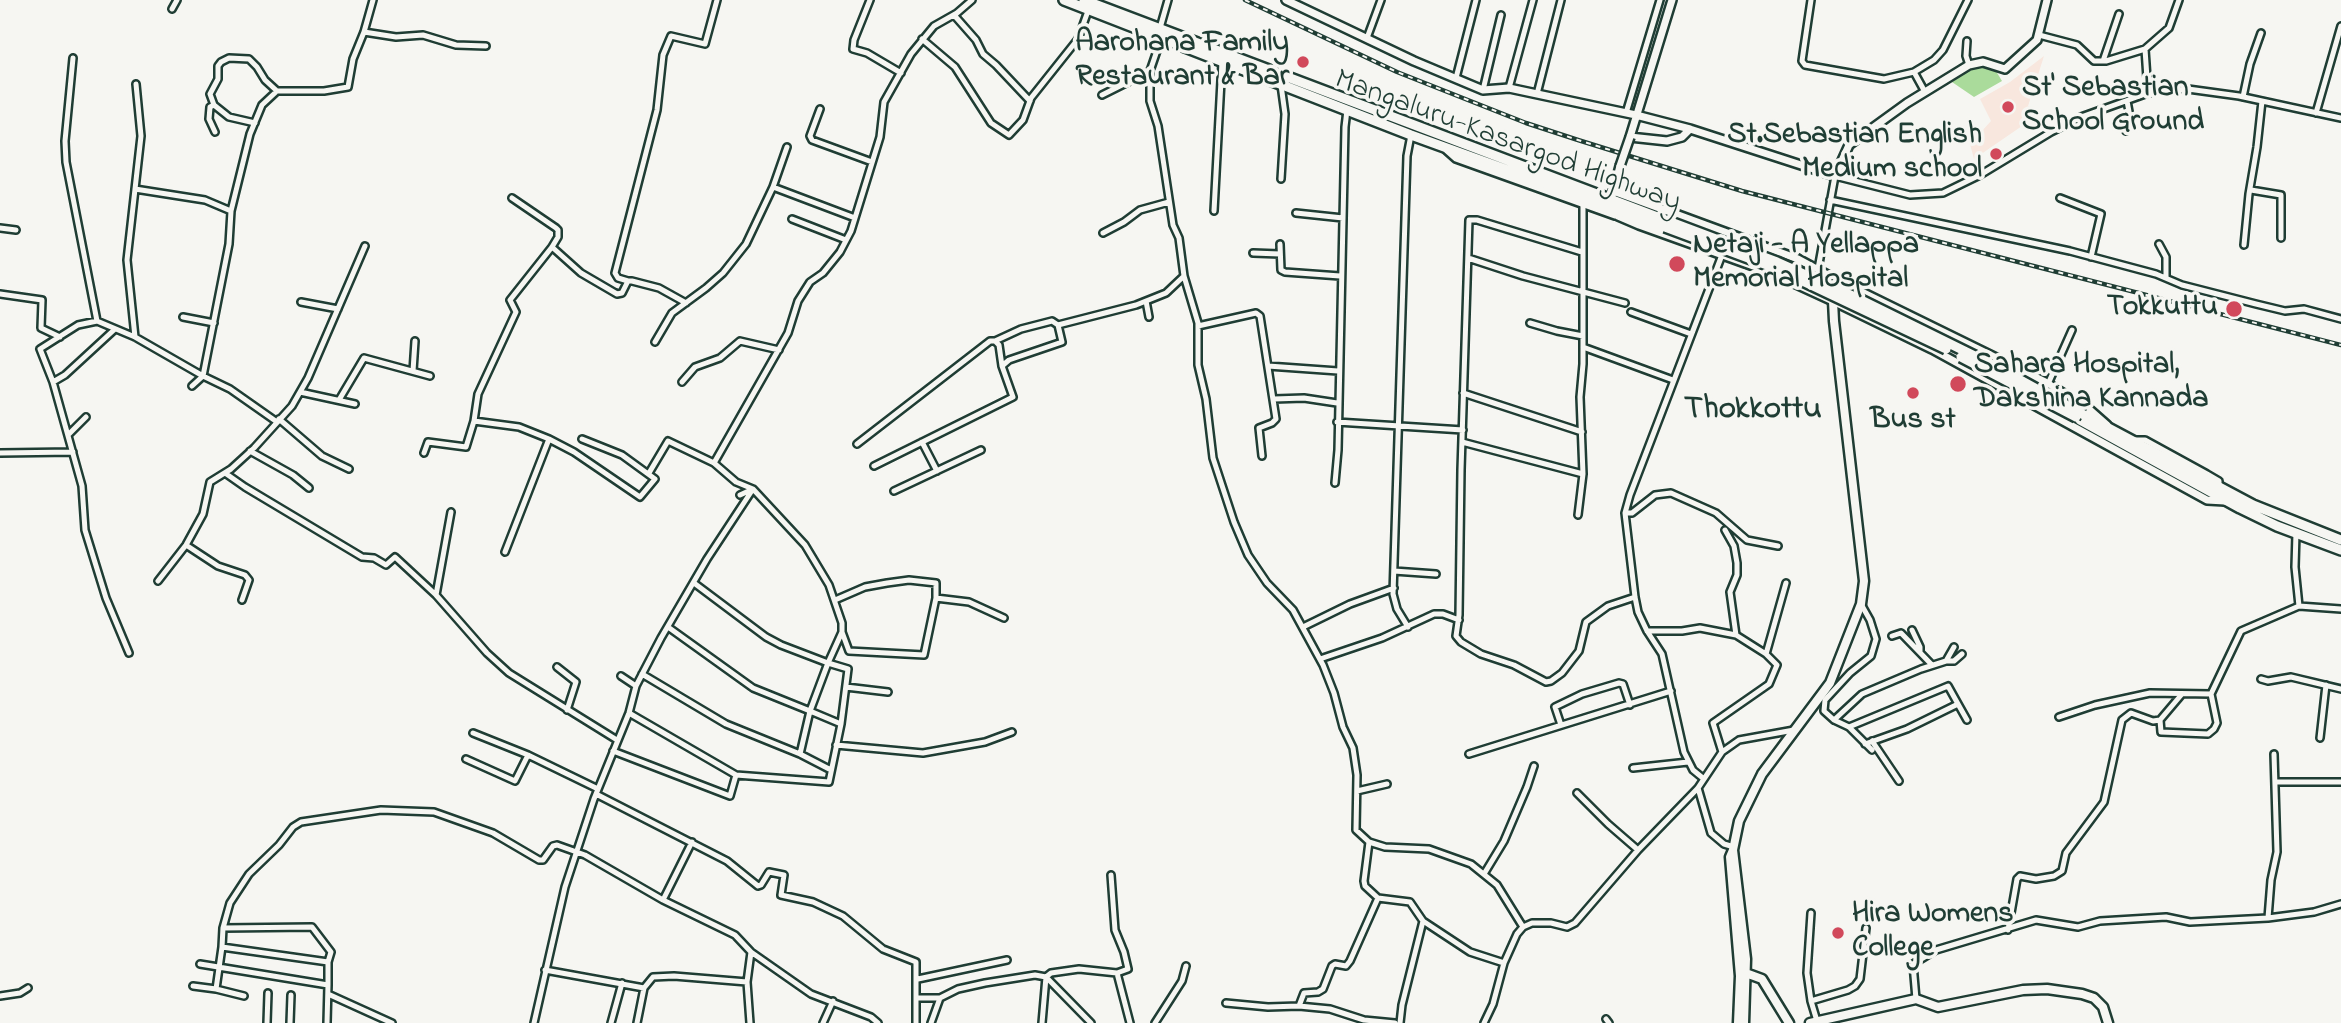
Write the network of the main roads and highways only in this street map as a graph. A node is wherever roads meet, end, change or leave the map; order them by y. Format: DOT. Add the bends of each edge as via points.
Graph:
graph roads {
  1 [pos="1064,0"];
  2 [pos="1084,0"];
  3 [pos="1446,142"];
  4 [pos="1611,199"];
  5 [pos="1837,280"];
  6 [pos="2082,417"];
  7 [pos="2341,540"];
  8 [pos="2341,550"];
  9 [pos="1743,972"];
  10 [pos="1814,1022"];
  11 [pos="1738,1023"];
  12 [pos="1744,1023"];
  13 [pos="1789,1023"];
  14 [pos="2108,1023"];
  1 -- 3 [label="highway, Mangaluru-Kasargod Highway" via="1411,135"];
  2 -- 3 [label="highway, Mangaluru-Kasargod Highway"];
  3 -- 4 [label="highway, Mangaluru-Kasargod Highway"];
  3 -- 4 [label="highway, Mangaluru-Kasargod Highway" via="1583,202"];
  4 -- 6 [label="highway, Mangaluru-Kasargod Highway, bridge" via="1853,296 1991,364"];
  5 -- 9 [label="main road" via="1833,301 1864,574 1861,604 1824,698 1762,774 1740,821 1730,857"];
  6 -- 7 [label="highway, Mangaluru-Kasargod Highway" via="2281,518"];
  6 -- 8 [label="highway, Mangaluru-Kasargod Highway" via="2228,502"];
  9 -- 11 [label="main road"];
  9 -- 12 [label="main road"];
  9 -- 13 [label="main road" via="1762,979"];
  10 -- 14 [label="main road" via="1916,999 1938,1007 2047,989 2094,998"];
}
